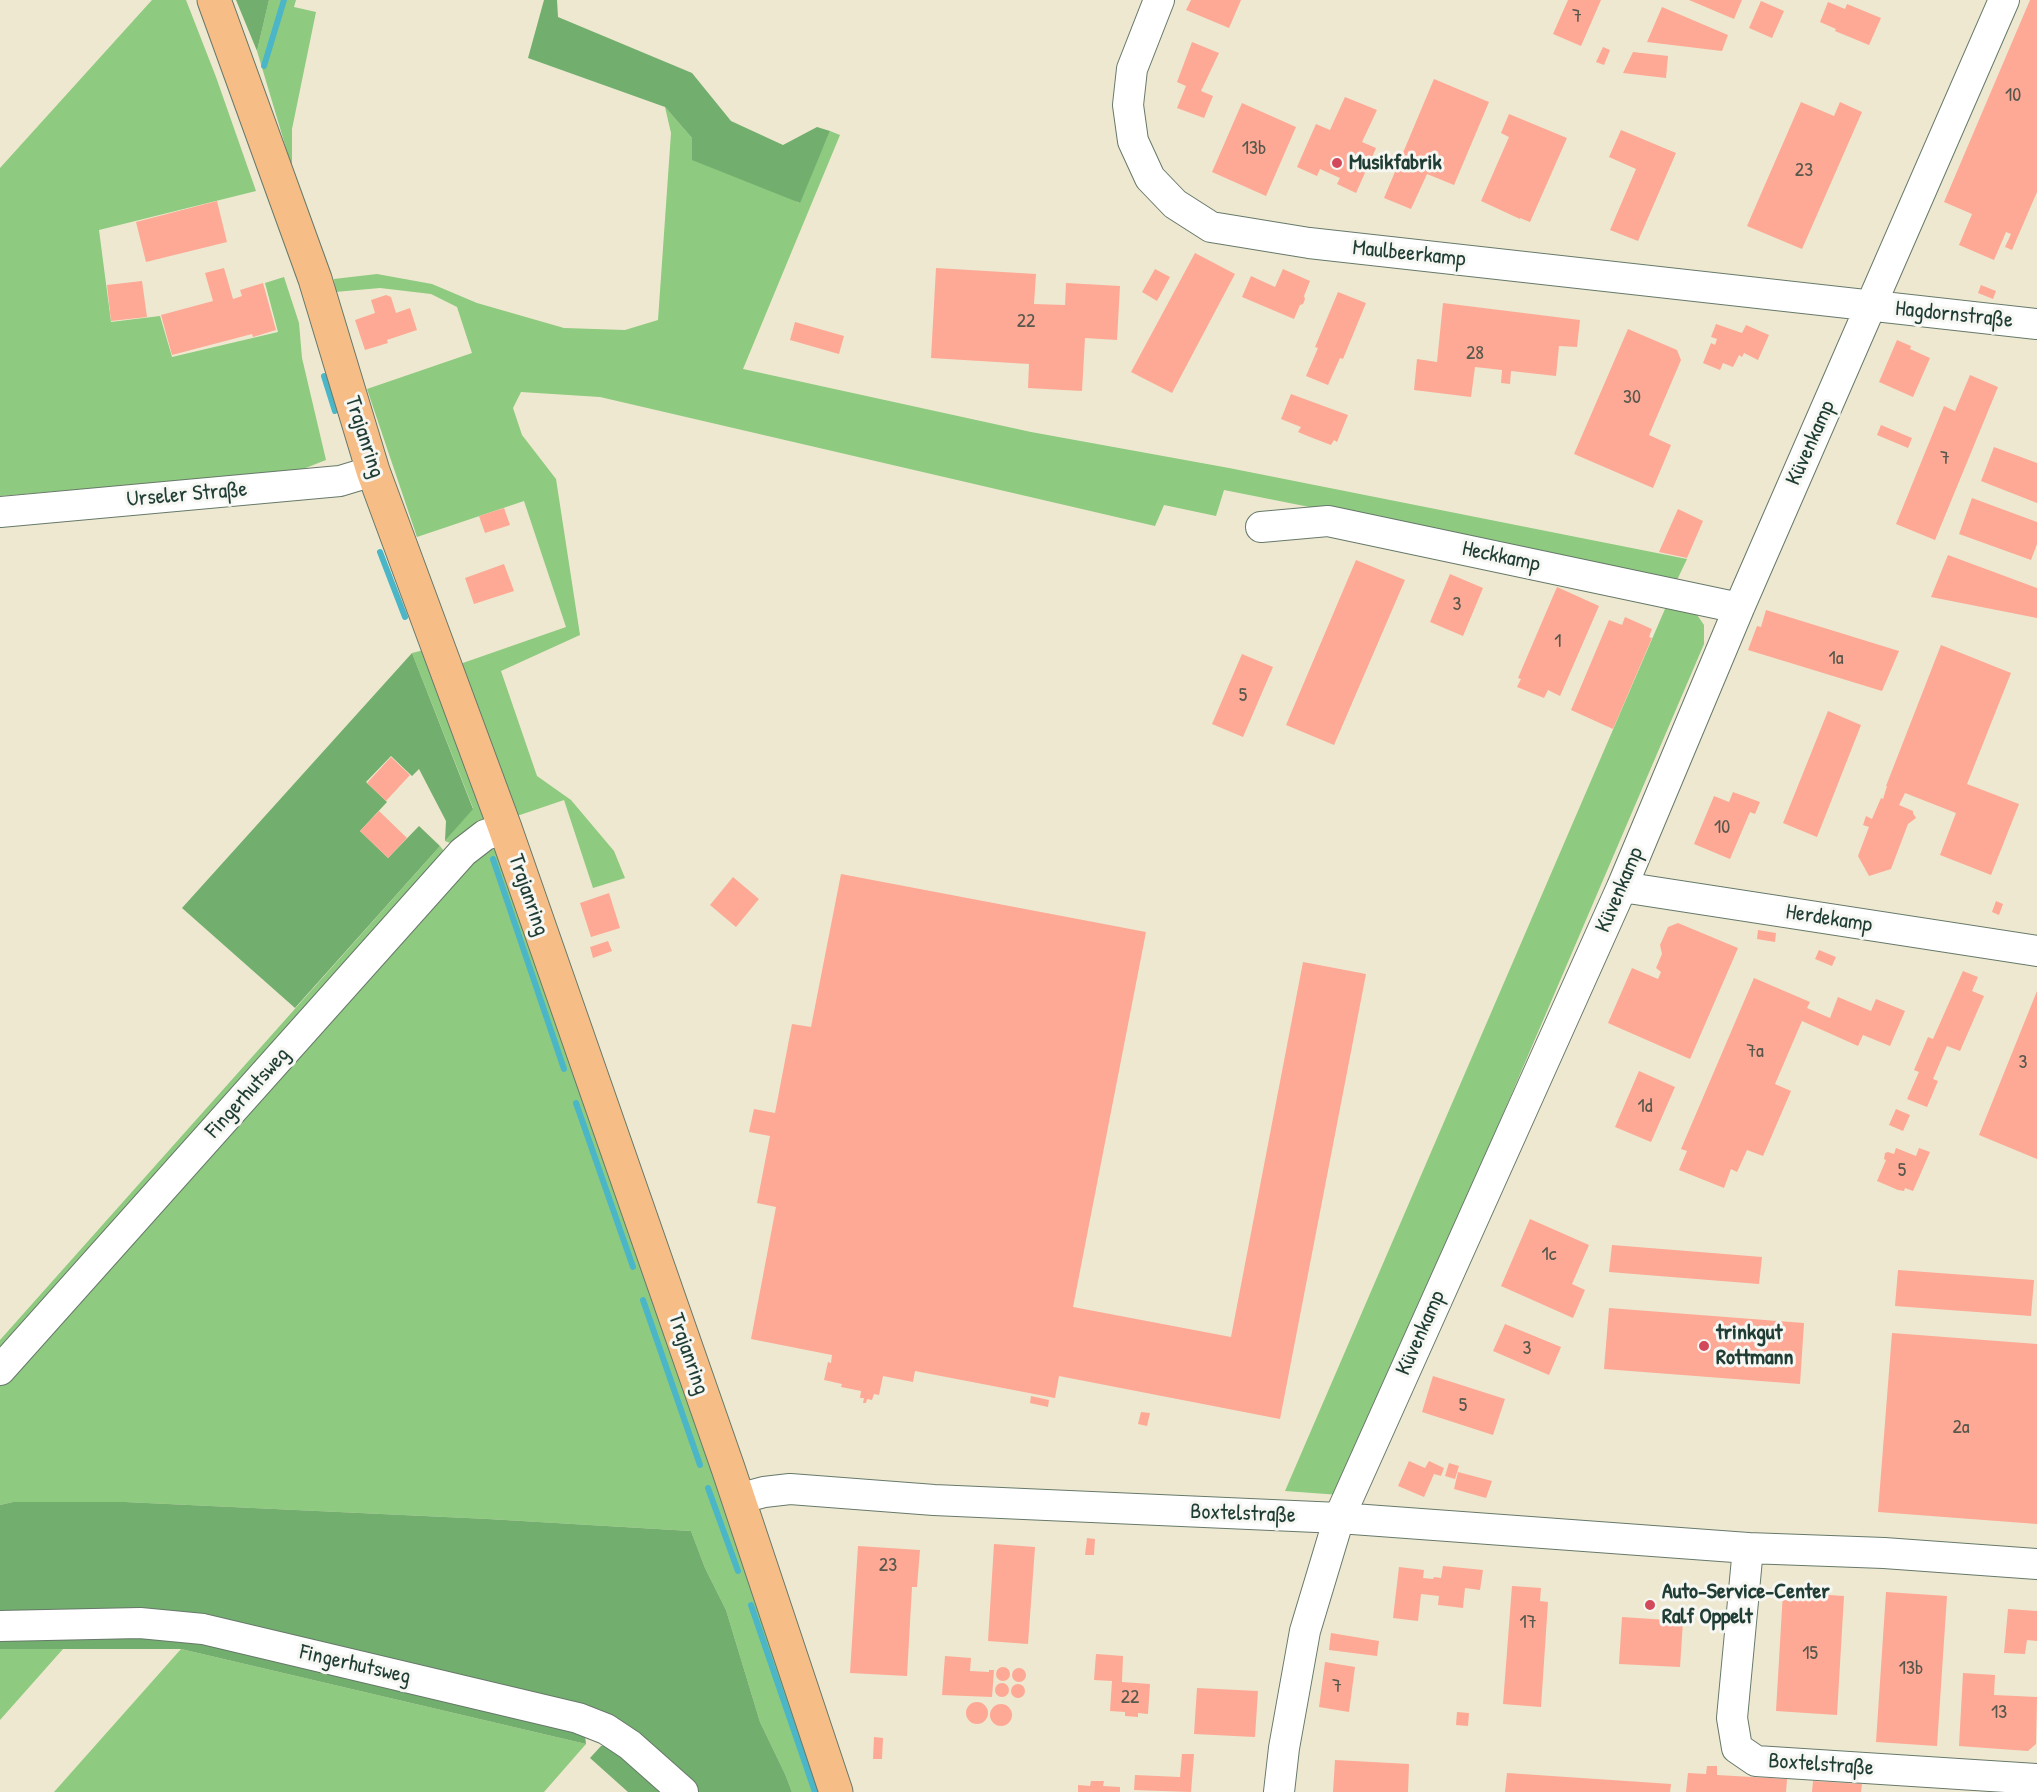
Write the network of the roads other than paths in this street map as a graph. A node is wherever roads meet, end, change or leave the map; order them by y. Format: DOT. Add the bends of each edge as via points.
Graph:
graph roads {
  1 [pos="213,0"];
  2 [pos="1159,0"];
  3 [pos="2004,0"];
  4 [pos="1871,306"];
  5 [pos="2037,324"];
  6 [pos="374,471"];
  7 [pos="0,512"];
  8 [pos="1261,527"];
  9 [pos="1739,608"];
  10 [pos="505,828"];
  11 [pos="1622,887"];
  12 [pos="2037,951"];
  13 [pos="0,1371"];
  14 [pos="738,1499"];
  15 [pos="1339,1518"];
  16 [pos="1748,1548"];
  17 [pos="2037,1564"];
  18 [pos="0,1626"];
  19 [pos="2037,1779"];
  20 [pos="683,1792"];
  21 [pos="836,1792"];
  22 [pos="1279,1792"];
  1 -- 6 [label="main road, Trajanring" via="315,279"];
  2 -- 4 [label="street, Maulbeerkamp" via="1132,69 1128,105 1133,141 1150,177 1175,204 1211,227 1309,243"];
  3 -- 4 [label="street, Küvenkamp"];
  4 -- 5 [label="street, Hagdornstraße"];
  4 -- 9 [label="street, Küvenkamp"];
  6 -- 7 [label="street, Urseler Straße" via="340,481"];
  6 -- 10 [label="main road, Trajanring"];
  8 -- 9 [label="street, Heckkamp" via="1328,521"];
  9 -- 11 [label="street, Küvenkamp"];
  10 -- 13 [label="street, Fingerhutsweg" via="485,835 463,852"];
  10 -- 14 [label="main road, Trajanring"];
  11 -- 12 [label="street, Herdekamp"];
  11 -- 15 [label="street, Küvenkamp"];
  14 -- 15 [label="street, Boxtelstraße" via="790,1489 934,1500"];
  14 -- 21 [label="main road, Trajanring"];
  15 -- 16 [label="street, Boxtelstraße"];
  15 -- 22 [label="street, Küvenkamp" via="1305,1631"];
  16 -- 17 [label="street, Boxtelstraße"];
  16 -- 19 [label="street, Boxtelstraße" via="1732,1719 1737,1748 1756,1761"];
  18 -- 20 [label="street, Fingerhutsweg" via="140,1623 203,1629 578,1718 606,1729 630,1745"];
}
